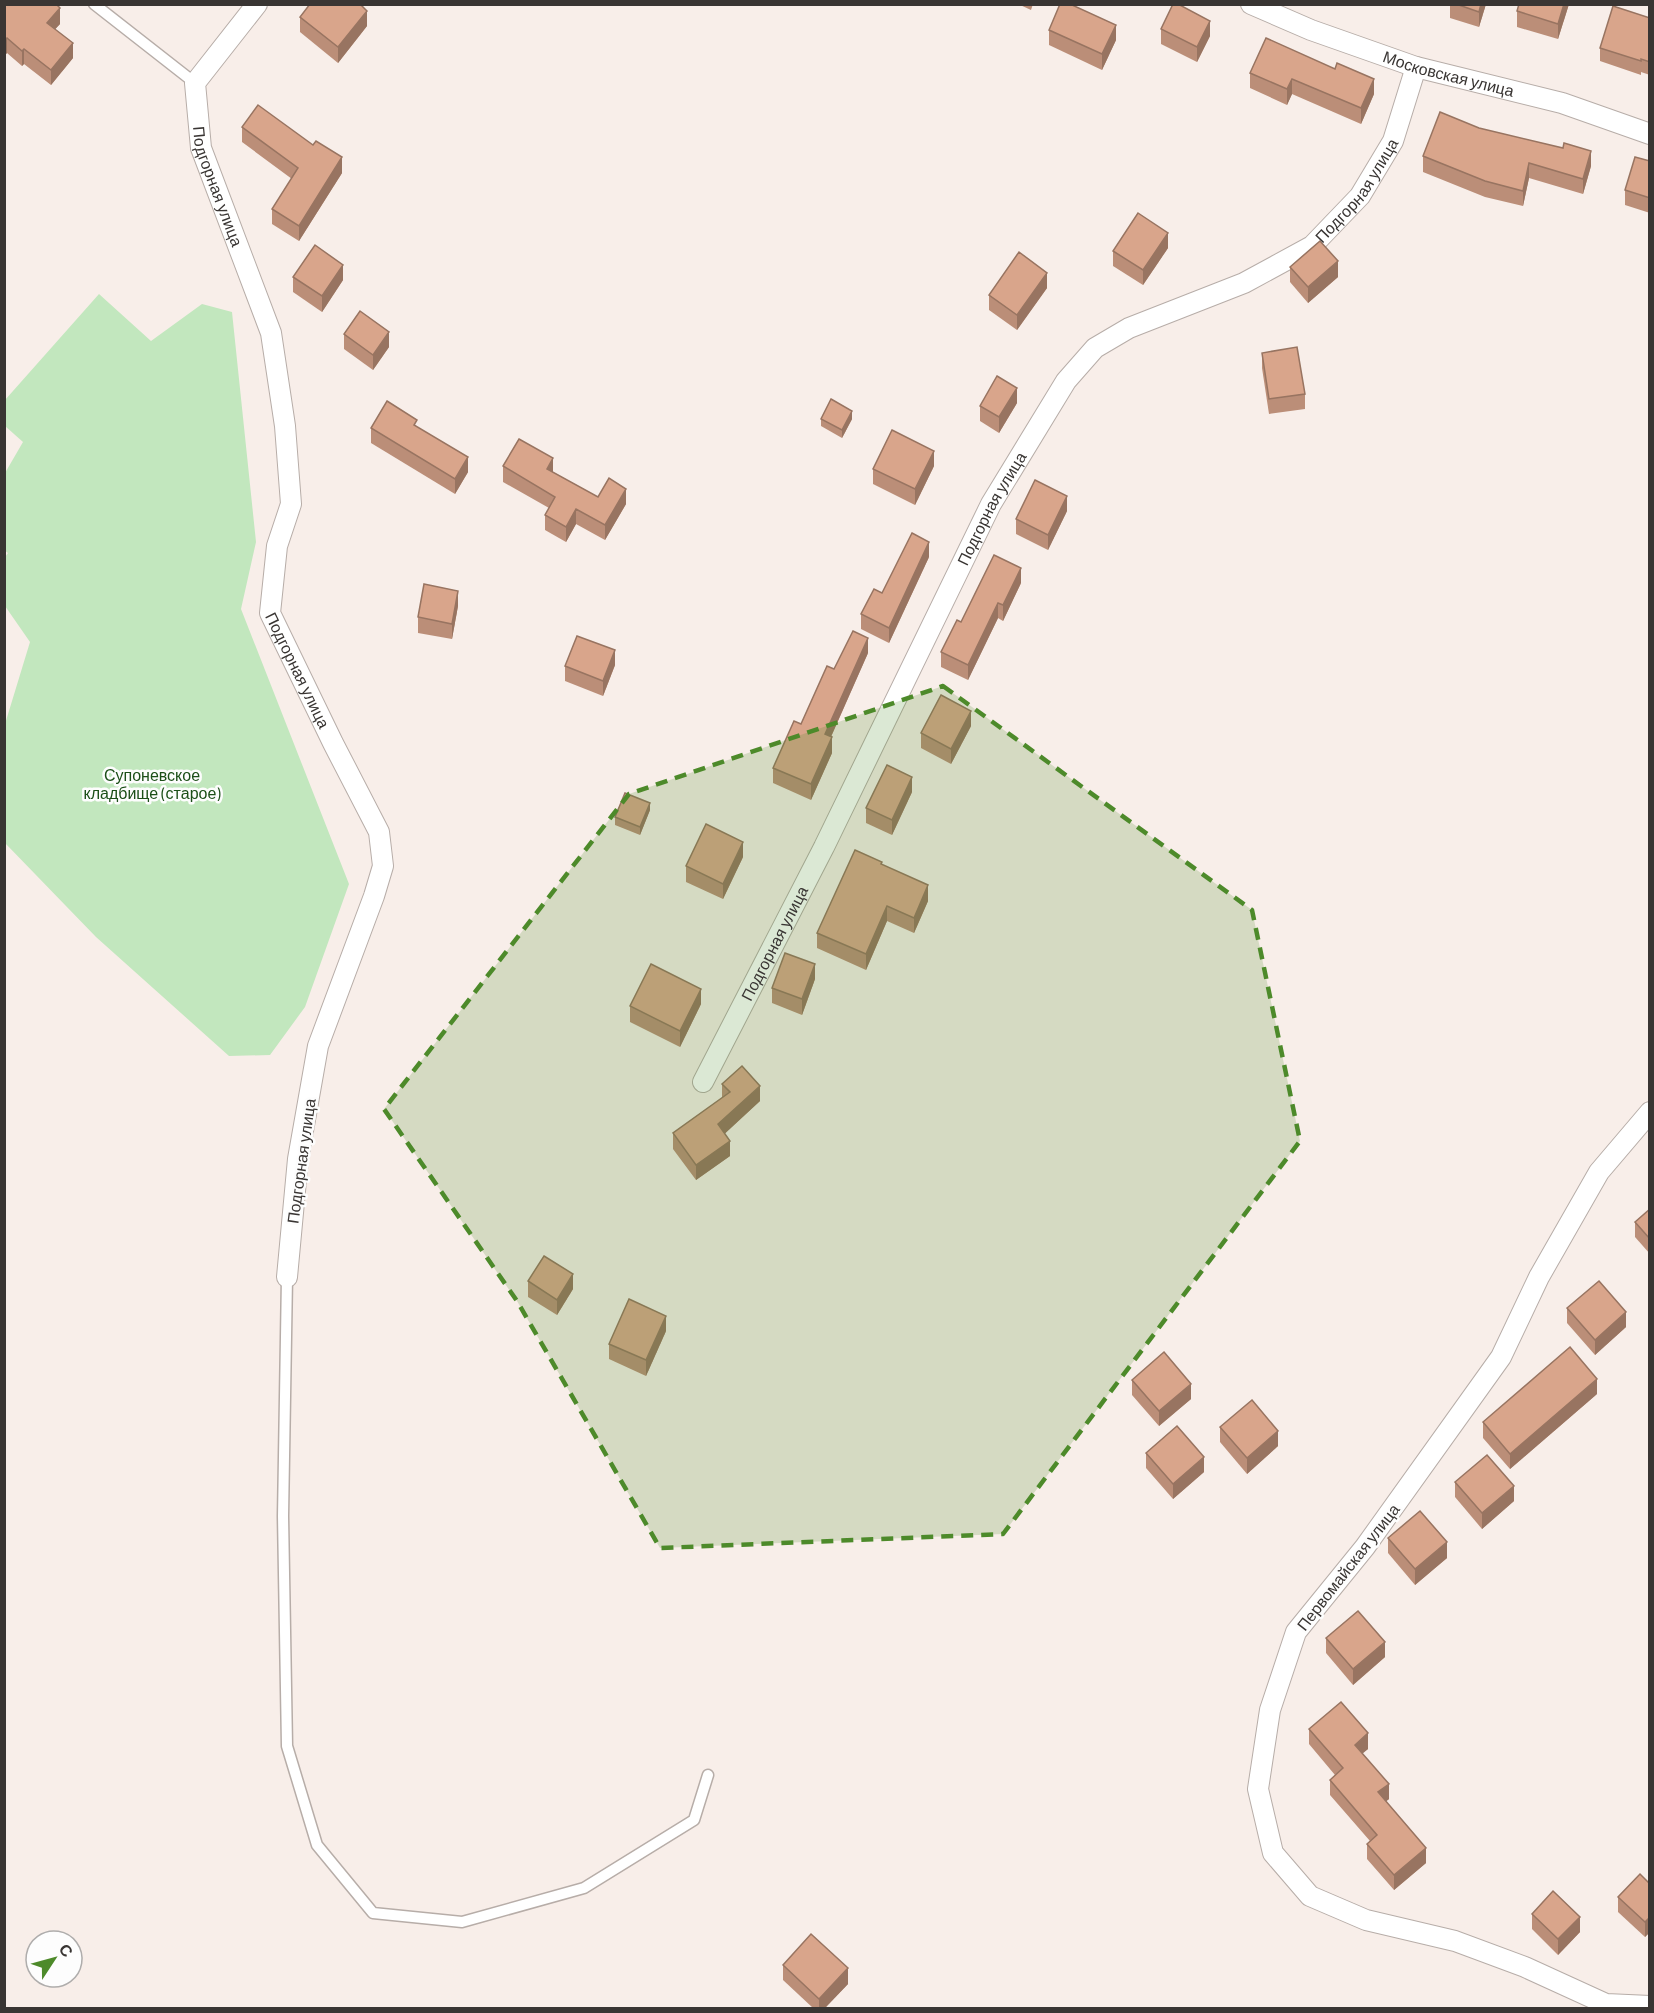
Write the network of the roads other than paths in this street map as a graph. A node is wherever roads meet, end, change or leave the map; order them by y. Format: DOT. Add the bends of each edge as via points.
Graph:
graph roads {
  1 [pos="94,4"];
  2 [pos="257,4"];
  3 [pos="1251,4"];
  4 [pos="1416,68"];
  5 [pos="195,83"];
  6 [pos="1650,134"];
  7 [pos="704,1082"];
  8 [pos="1650,1112"];
  9 [pos="287,1277"];
  10 [pos="708,1775"];
  11 [pos="1650,2006"];
  1 -- 5 [label="lane"];
  2 -- 5 [label="street"];
  3 -- 4 [label="street, Московская улица"];
  4 -- 6 [label="street, Московская улица" via="1562,103"];
  4 -- 7 [label="street, Подгорная улица" via="1393,141 1360,196 1312,246 1244,283 1129,328 1095,348 1066,381 991,504"];
  5 -- 9 [label="street, Подгорная улица" via="201,148 271,333 283,415 291,504 277,546 270,613 379,832 383,866 318,1046 298,1159"];
  8 -- 11 [label="street, Первомайская улица" via="1599,1172 1539,1277 1501,1357 1365,1547 1296,1632 1270,1710 1258,1789 1274,1853 1310,1896 1366,1920 1455,1941 1606,2004"];
  9 -- 10 [label="lane" via="283,1516 287,1746 317,1845 373,1913 462,1922 584,1888 694,1820"];
}
